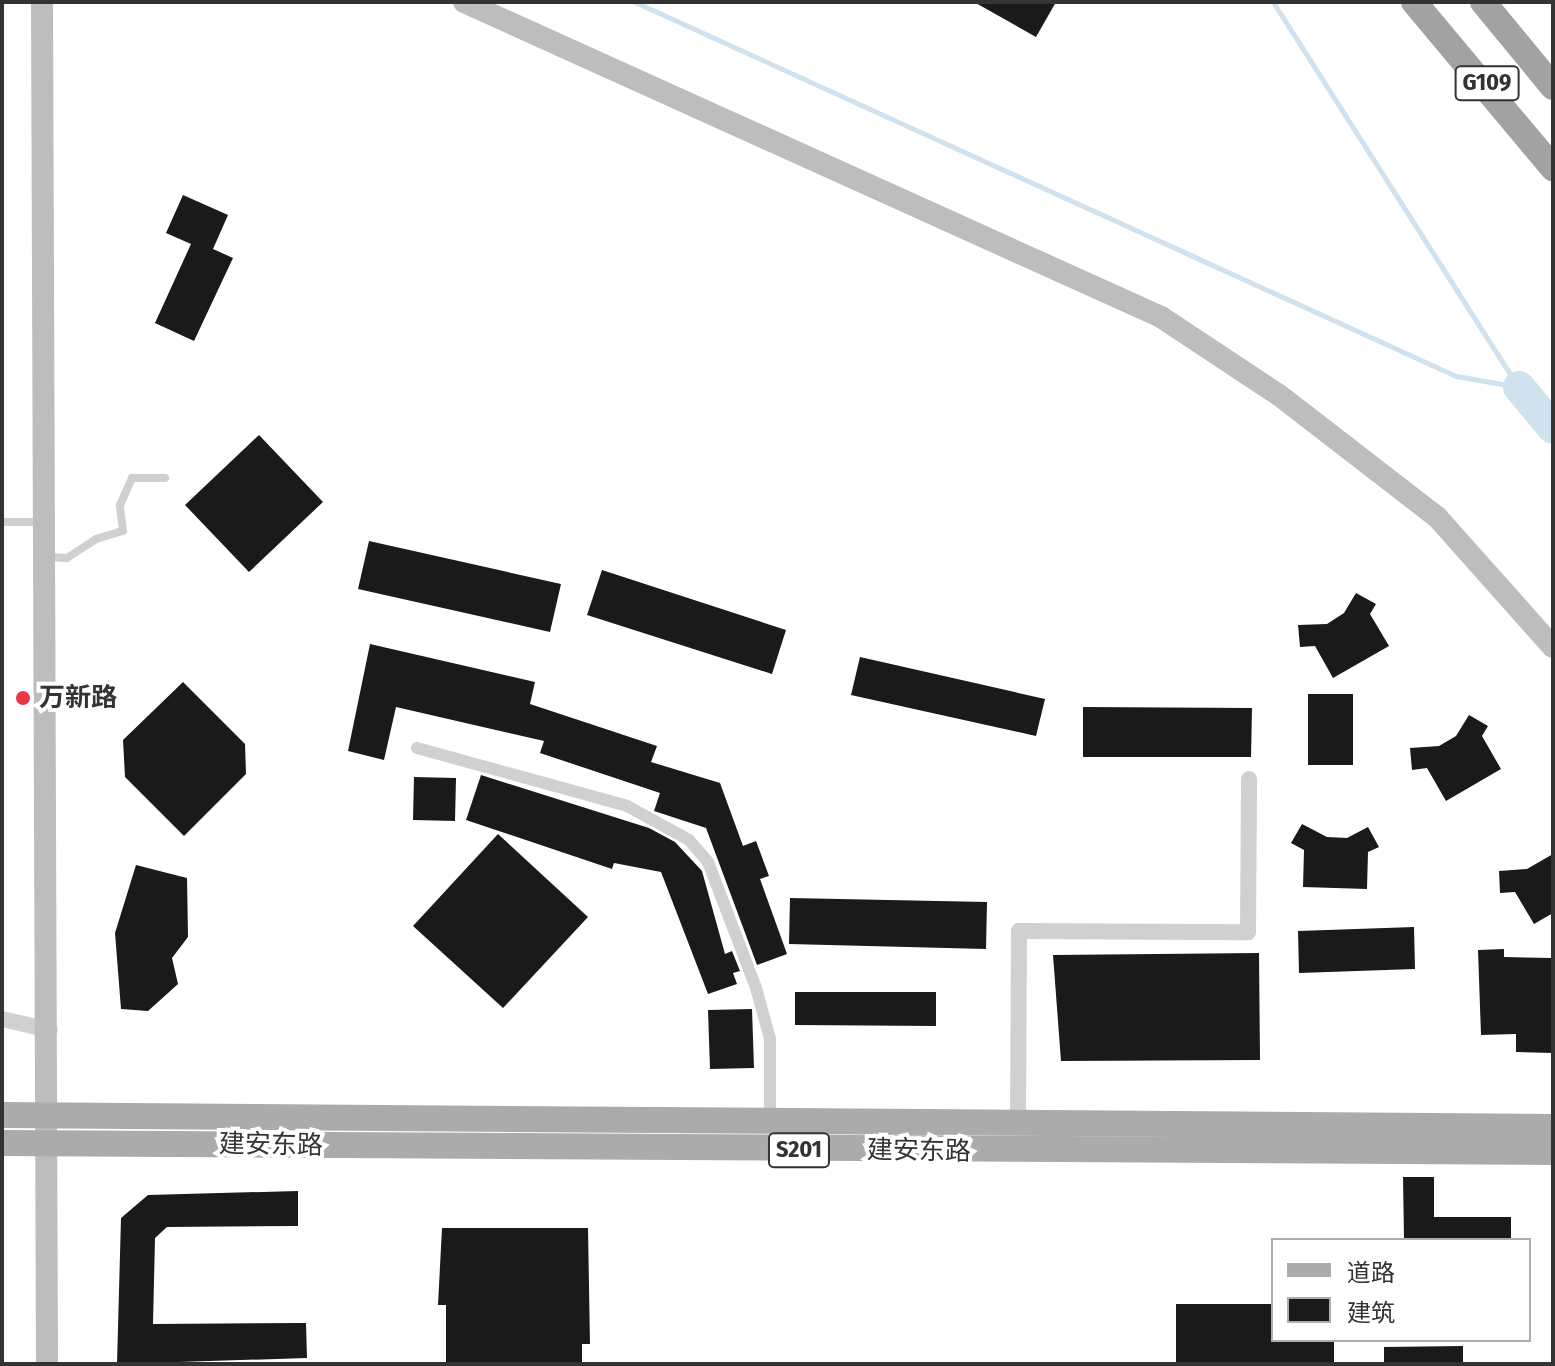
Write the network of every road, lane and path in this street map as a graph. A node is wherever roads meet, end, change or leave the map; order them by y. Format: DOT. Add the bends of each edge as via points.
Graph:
graph roads {
  1 [pos="42,2"];
  2 [pos="464,2"];
  3 [pos="1414,2"];
  4 [pos="1483,2"];
  5 [pos="1553,87"];
  6 [pos="1553,168"];
  7 [pos="165,478"];
  8 [pos="2,522"];
  9 [pos="45,522"];
  10 [pos="46,557"];
  11 [pos="1553,647"];
  12 [pos="417,748"];
  13 [pos="1249,779"];
  14 [pos="2,1019"];
  15 [pos="50,1030"];
  16 [pos="2,1115"];
  17 [pos="44,1116"];
  18 [pos="770,1121"];
  19 [pos="1018,1123"];
  20 [pos="1553,1127"];
  21 [pos="2,1143"];
  22 [pos="44,1143"];
  23 [pos="1553,1152"];
  24 [pos="47,1364"];
  1 -- 9 [label="main road"];
  2 -- 11 [label="main road" via="1161,317 1279,395 1437,517"];
  3 -- 6 [label="highway, G109"];
  4 -- 5 [label="highway, G109"];
  7 -- 10 [label="lane" via="148,473 132,478 120,505 123,531 96,539 67,558"];
  8 -- 9 [label="lane"];
  9 -- 10 [label="main road"];
  10 -- 15 [label="main road"];
  12 -- 18 [label="street" via="627,806 689,840 708,862 756,988 770,1039"];
  13 -- 19 [label="street" via="1248,932 1019,931"];
  14 -- 15 [label="street"];
  15 -- 17 [label="main road"];
  16 -- 17 [label="main road, S201"];
  17 -- 18 [label="main road, 建安东路 / S201"];
  17 -- 22 [label="main road"];
  18 -- 19 [label="main road, 建安东路 / S201"];
  19 -- 20 [label="main road, 建安东路 / S201"];
  21 -- 22 [label="main road, S201"];
  22 -- 23 [label="main road, 建安东路 / S201"];
  22 -- 24 [label="main road"];
}
